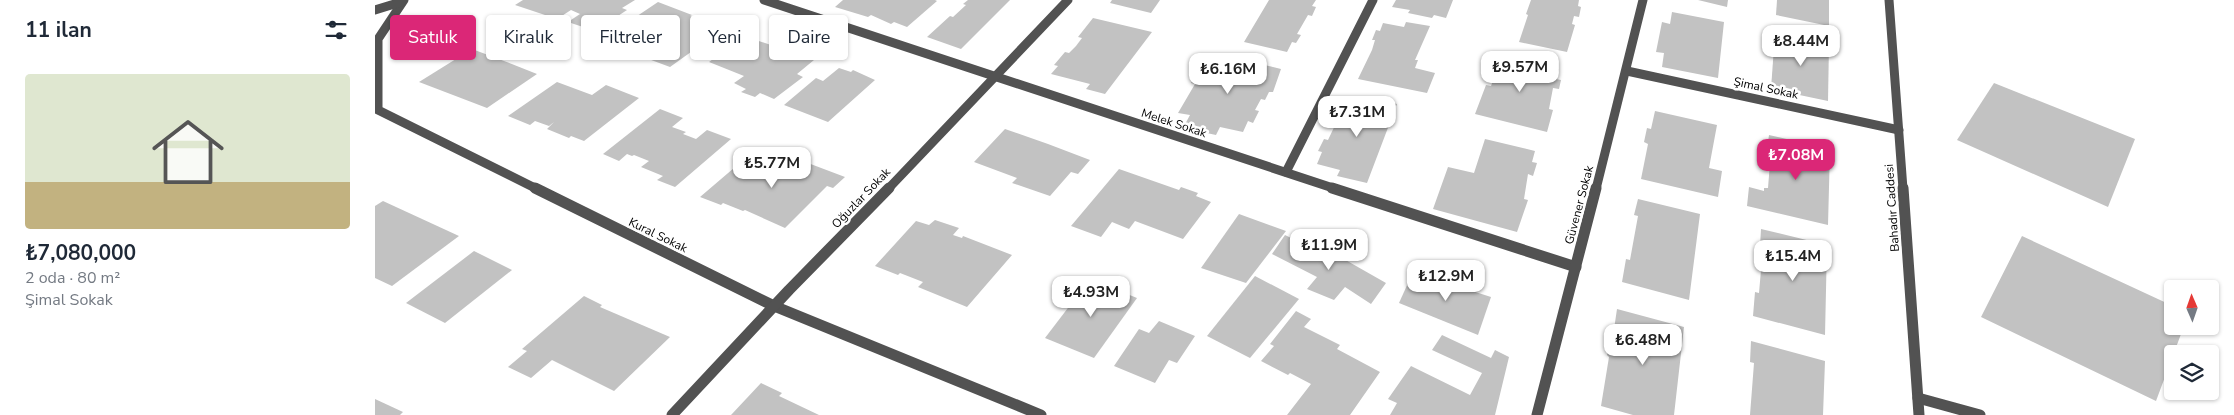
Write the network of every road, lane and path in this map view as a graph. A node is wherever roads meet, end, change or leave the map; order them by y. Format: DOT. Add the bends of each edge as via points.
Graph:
graph roads {
  1 [pos="764,0"];
  2 [pos="1068,0"];
  3 [pos="1373,0"];
  4 [pos="1643,0"];
  5 [pos="1889,0"];
  6 [pos="402,1"];
  7 [pos="375,10"];
  8 [pos="1627,71"];
  9 [pos="996,78"];
  10 [pos="1899,130"];
  11 [pos="1286,172"];
  12 [pos="1576,267"];
  13 [pos="774,306"];
  14 [pos="1918,398"];
  15 [pos="672,415"];
  16 [pos="1041,415"];
  17 [pos="1537,415"];
  18 [pos="1919,415"];
  19 [pos="1980,415"];
  1 -- 9 [label="street, Melek Sokak"];
  2 -- 9 [label="street, Oğuzlar Sokak"];
  3 -- 11 [label="street"];
  4 -- 8 [label="street, Güvener Sokak"];
  5 -- 10 [label="street, Bahadır Caddesi"];
  6 -- 7 [label="street"];
  6 -- 13 [label="street, Kural Sokak" via="378,39 378,110"];
  8 -- 10 [label="street, Şimal Sokak"];
  8 -- 12 [label="street, Güvener Sokak"];
  9 -- 11 [label="street, Melek Sokak"];
  9 -- 13 [label="street, Oğuzlar Sokak"];
  10 -- 14 [label="street, Bahadır Caddesi"];
  11 -- 12 [label="street, Melek Sokak"];
  12 -- 17 [label="street, Güvener Sokak"];
  13 -- 15 [label="street, Oğuzlar Sokak" via="697,392"];
  13 -- 16 [label="street, Kural Sokak"];
  14 -- 18 [label="street, Bahadır Caddesi"];
  14 -- 19 [label="street"];
}
